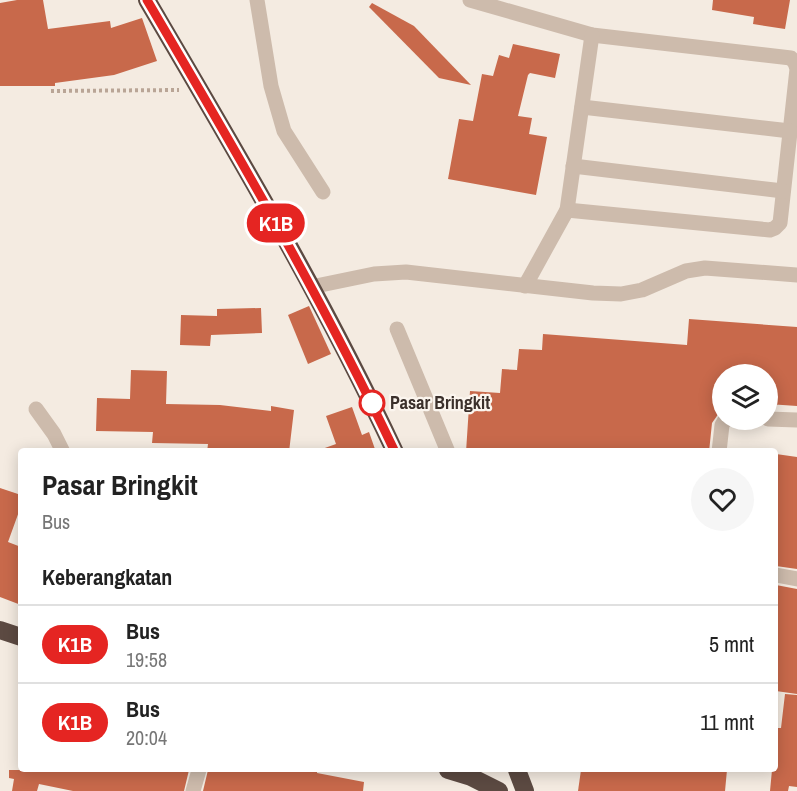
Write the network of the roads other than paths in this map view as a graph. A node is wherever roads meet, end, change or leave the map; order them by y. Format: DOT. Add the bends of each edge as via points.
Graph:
graph roads {
  1 [pos="147,0"];
  2 [pos="257,0"];
  3 [pos="470,0"];
  4 [pos="491,3"];
  5 [pos="592,35"];
  6 [pos="582,106"];
  7 [pos="790,130"];
  8 [pos="573,166"];
  9 [pos="783,191"];
  10 [pos="323,192"];
  11 [pos="567,210"];
  12 [pos="797,275"];
  13 [pos="525,286"];
  14 [pos="311,287"];
  15 [pos="397,329"];
  16 [pos="36,410"];
  17 [pos="778,419"];
  18 [pos="797,420"];
  19 [pos="721,430"];
  20 [pos="61,448"];
  21 [pos="393,448"];
  22 [pos="446,448"];
  23 [pos="719,448"];
  24 [pos="778,575"];
  25 [pos="797,579"];
  26 [pos="0,630"];
  27 [pos="18,636"];
  28 [pos="199,772"];
  29 [pos="453,772"];
  30 [pos="518,772"];
  31 [pos="193,791"];
  32 [pos="499,791"];
  33 [pos="525,791"];
  1 -- 14 [label="highway"];
  2 -- 10 [label="street" via="271,86 284,131"];
  3 -- 4 [label="street"];
  4 -- 5 [label="street"];
  5 -- 6 [label="street"];
  5 -- 7 [label="street" via="791,58 797,69"];
  6 -- 7 [label="street"];
  6 -- 8 [label="street"];
  7 -- 9 [label="street"];
  8 -- 9 [label="street"];
  8 -- 11 [label="street"];
  9 -- 11 [label="street" via="780,223 770,230"];
  11 -- 13 [label="street"];
  12 -- 13 [label="street" via="705,268 621,294"];
  13 -- 14 [label="street" via="406,272 374,274"];
  14 -- 21 [label="highway"];
  15 -- 22 [label="street"];
  16 -- 20 [label="street"];
  17 -- 18 [label="street"];
  19 -- 23 [label="street"];
  24 -- 25 [label="street"];
  26 -- 27 [label="highway"];
  28 -- 31 [label="street"];
  29 -- 32 [label="highway"];
  30 -- 33 [label="highway"];
}
